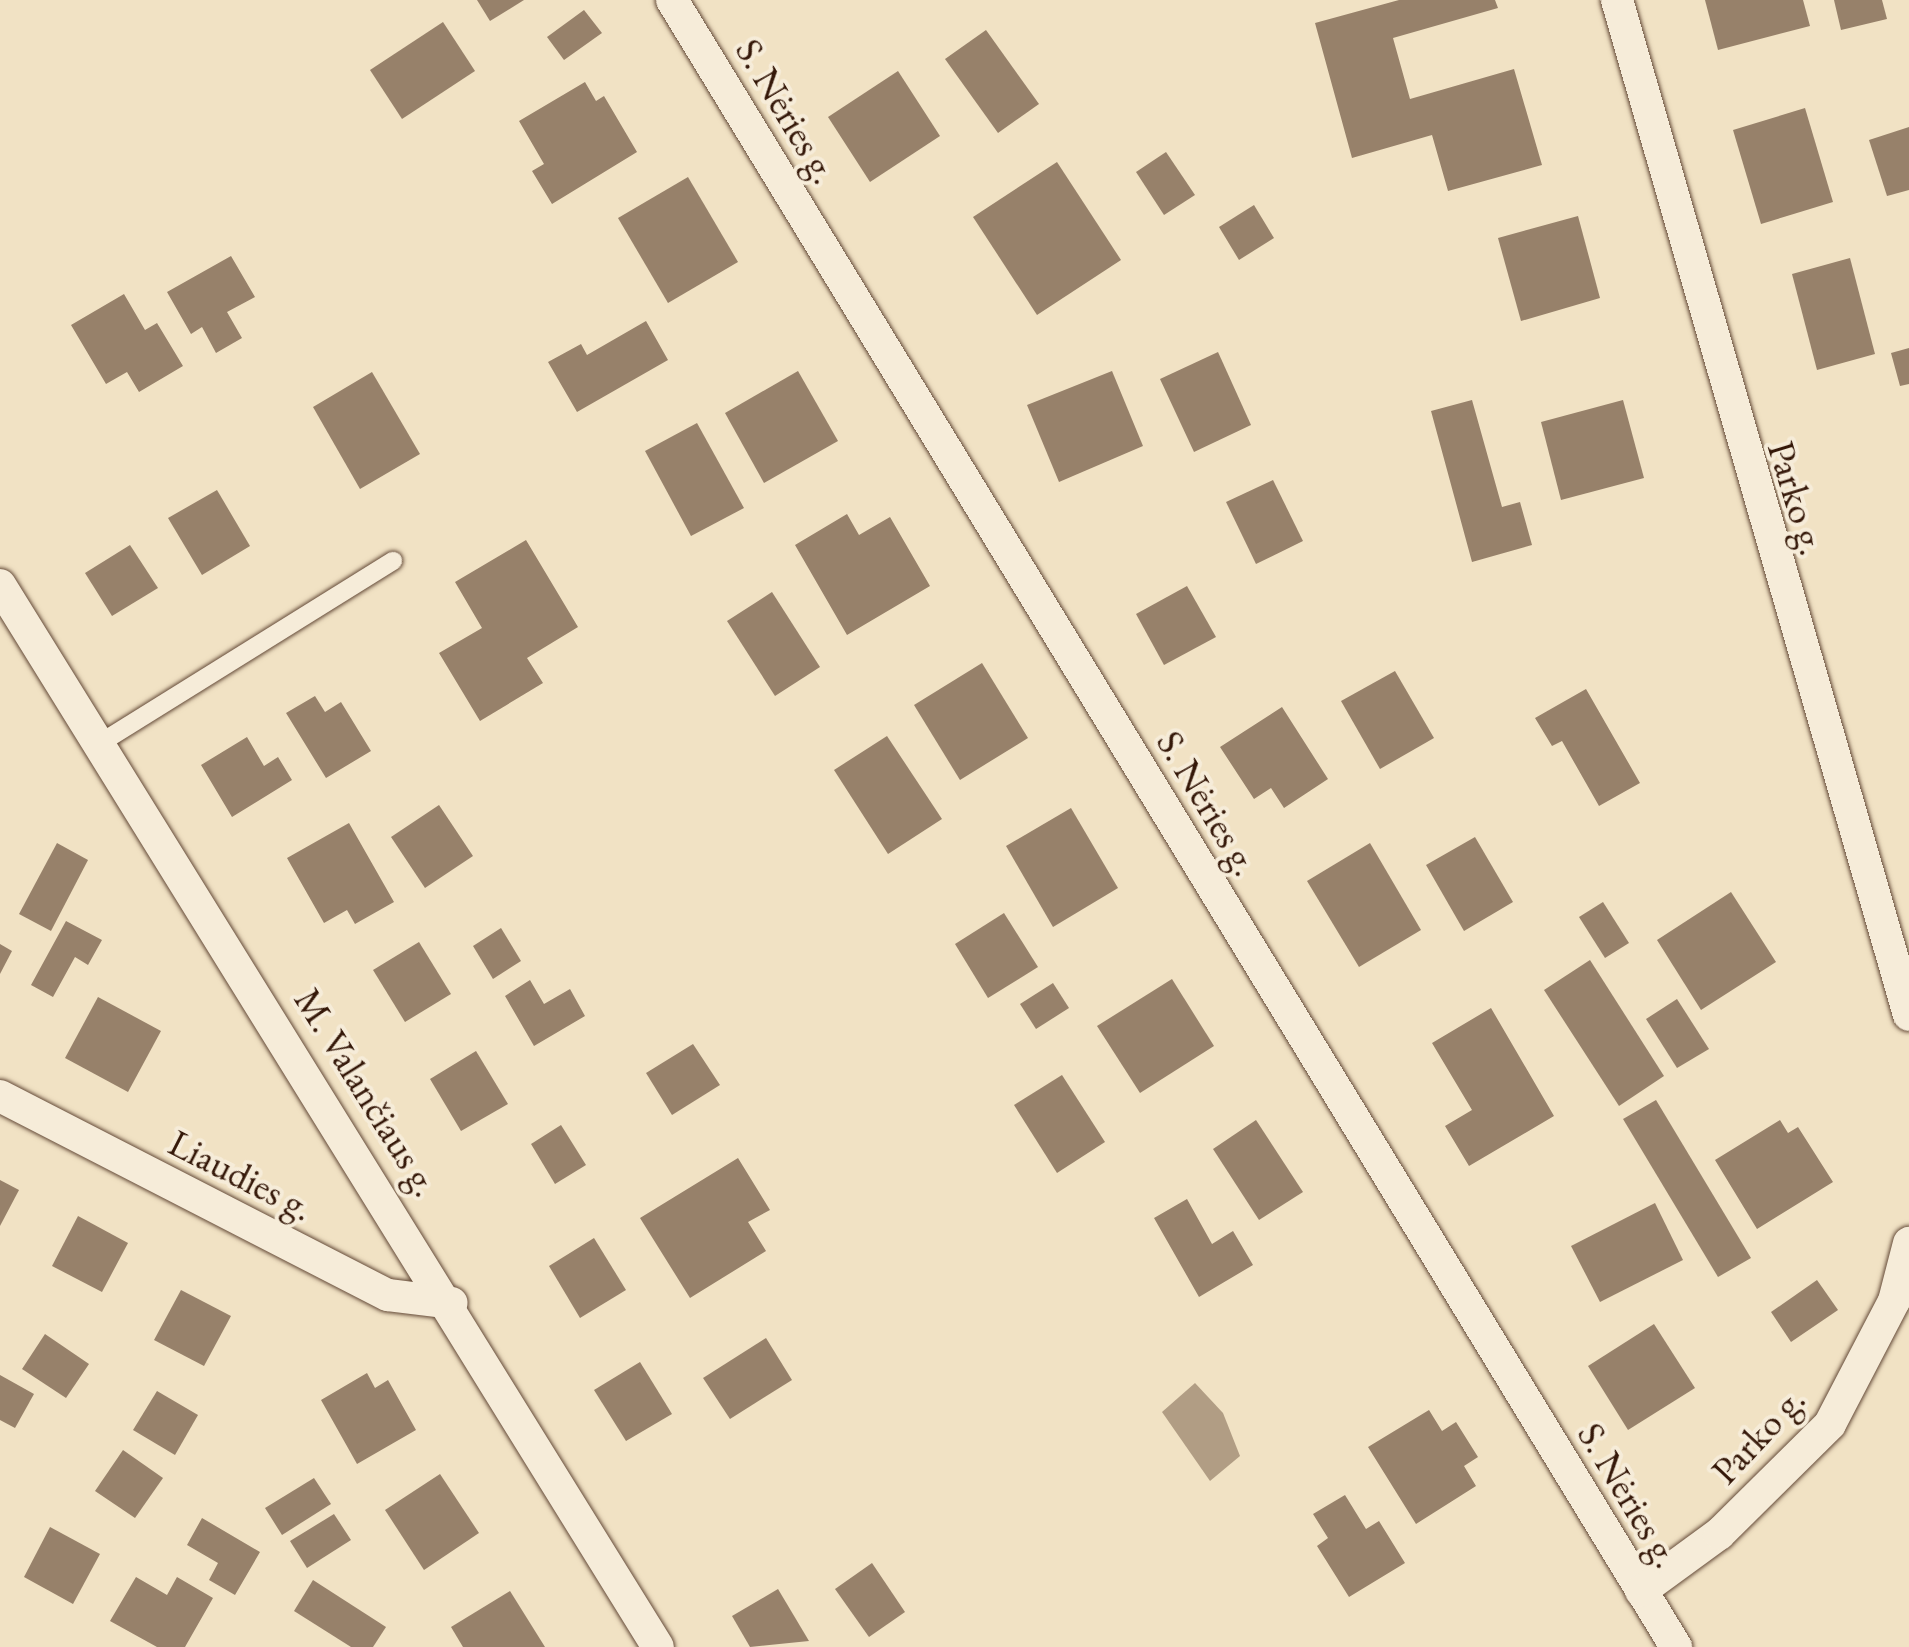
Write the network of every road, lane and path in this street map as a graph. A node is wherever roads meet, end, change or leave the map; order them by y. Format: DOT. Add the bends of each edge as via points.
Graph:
graph roads {
  1 [pos="672,0"];
  2 [pos="1617,0"];
  3 [pos="393,561"];
  4 [pos="0,584"];
  5 [pos="102,742"];
  6 [pos="1909,1015"];
  7 [pos="0,1096"];
  8 [pos="1909,1243"];
  9 [pos="452,1302"];
  10 [pos="1641,1591"];
  11 [pos="658,1647"];
  12 [pos="1676,1647"];
  1 -- 10 [label="street, S. Nėries g."];
  2 -- 6 [label="street, Parko g."];
  3 -- 5 [label="lane"];
  4 -- 5 [label="street, M. Valančiaus g."];
  5 -- 9 [label="street, M. Valančiaus g."];
  7 -- 9 [label="street, Liaudies g." via="388,1296"];
  8 -- 10 [label="street, Parko g." via="1894,1302 1830,1424 1719,1534"];
  9 -- 11 [label="street, M. Valančiaus g."];
  10 -- 12 [label="street, S. Nėries g."];
}
